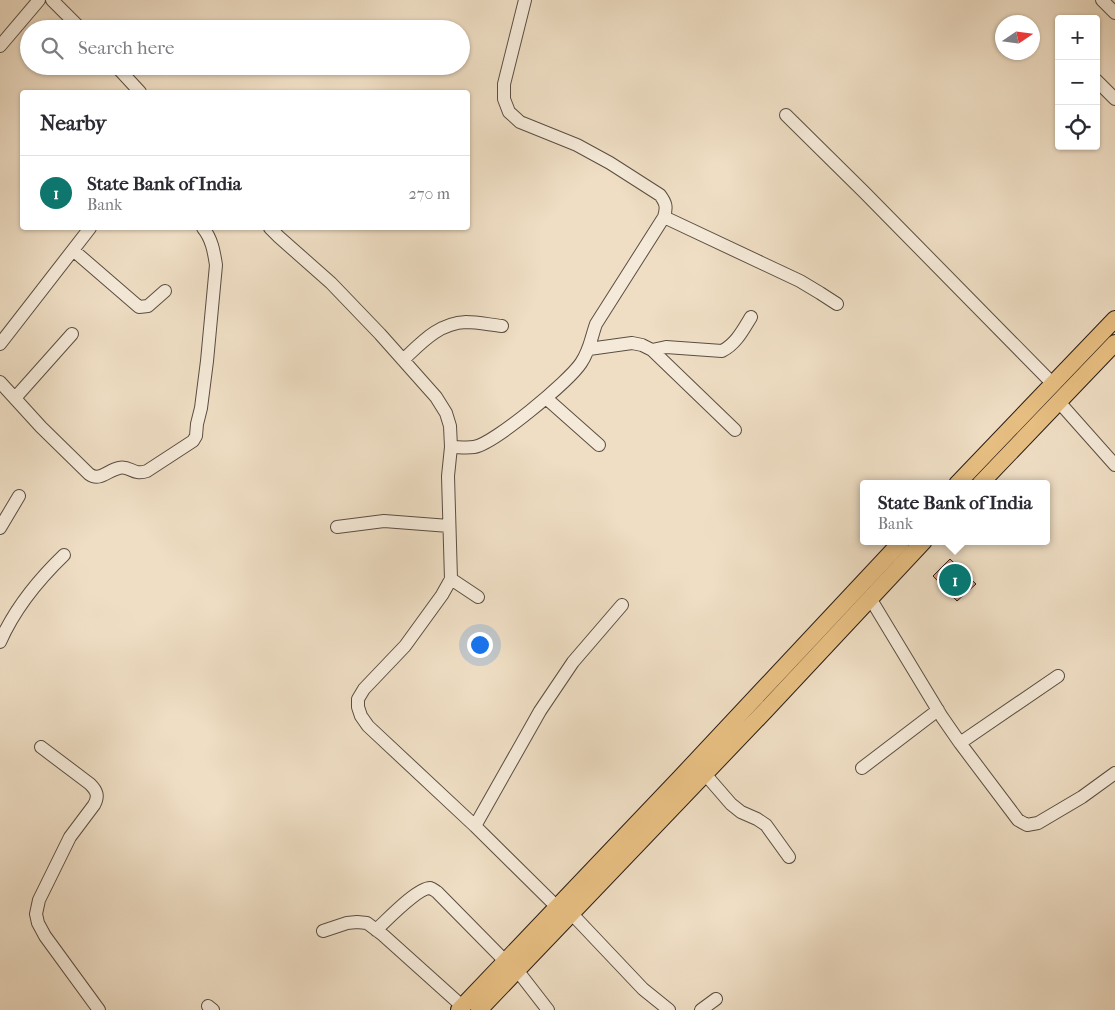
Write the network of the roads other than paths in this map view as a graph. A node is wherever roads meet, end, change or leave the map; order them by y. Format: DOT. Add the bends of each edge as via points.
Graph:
graph roads {
  1 [pos="39,0"];
  2 [pos="526,0"];
  3 [pos="1102,0"];
  4 [pos="54,1"];
  5 [pos="1115,13"];
  6 [pos="22,20"];
  7 [pos="72,20"];
  8 [pos="20,22"];
  9 [pos="0,46"];
  10 [pos="124,75"];
  11 [pos="1100,84"];
  12 [pos="138,90"];
  13 [pos="1115,99"];
  14 [pos="786,115"];
  15 [pos="664,216"];
  16 [pos="88,230"];
  17 [pos="205,230"];
  18 [pos="272,230"];
  19 [pos="73,250"];
  20 [pos="165,291"];
  21 [pos="836,304"];
  22 [pos="751,317"];
  23 [pos="1115,319"];
  24 [pos="502,326"];
  25 [pos="72,334"];
  26 [pos="1115,343"];
  27 [pos="0,344"];
  28 [pos="589,350"];
  29 [pos="652,350"];
  30 [pos="403,360"];
  31 [pos="0,382"];
  32 [pos="1053,384"];
  33 [pos="15,398"];
  34 [pos="546,398"];
  35 [pos="1059,402"];
  36 [pos="735,430"];
  37 [pos="599,444"];
  38 [pos="451,446"];
  39 [pos="1115,464"];
  40 [pos="961,480"];
  41 [pos="984,480"];
  42 [pos="19,496"];
  43 [pos="449,526"];
  44 [pos="337,527"];
  45 [pos="0,528"];
  46 [pos="898,545"];
  47 [pos="920,545"];
  48 [pos="64,555"];
  49 [pos="451,579"];
  50 [pos="478,596"];
  51 [pos="870,598"];
  52 [pos="622,604"];
  53 [pos="0,642"];
  54 [pos="1058,676"];
  55 [pos="938,710"];
  56 [pos="960,743"];
  57 [pos="41,747"];
  58 [pos="862,768"];
  59 [pos="1115,773"];
  60 [pos="705,774"];
  61 [pos="475,826"];
  62 [pos="789,857"];
  63 [pos="564,910"];
  64 [pos="376,930"];
  65 [pos="323,931"];
  66 [pos="511,966"];
  67 [pos="716,999"];
  68 [pos="460,1008"];
  69 [pos="99,1010"];
  70 [pos="479,1010"];
  71 [pos="548,1010"];
  72 [pos="669,1010"];
  73 [pos="701,1010"];
  1 -- 6 [label="street"];
  2 -- 15 [label="street" via="504,84 504,99 509,112 520,122 610,162 660,195 665,201"];
  3 -- 5 [label="street"];
  4 -- 7 [label="street"];
  8 -- 9 [label="street"];
  10 -- 12 [label="street"];
  11 -- 13 [label="street"];
  14 -- 32 [label="street"];
  15 -- 21 [label="street" via="800,282"];
  15 -- 28 [label="street" via="596,324"];
  16 -- 19 [label="street"];
  17 -- 33 [label="street" via="211,240 216,265 204,384 193,441 147,471 134,472 123,467 93,477"];
  18 -- 30 [label="street" via="331,283"];
  19 -- 20 [label="street" via="140,307 148,306"];
  19 -- 27 [label="street"];
  22 -- 29 [label="street" via="735,342 722,351 666,347"];
  23 -- 32 [label="main road"];
  24 -- 30 [label="street" via="454,323 430,335"];
  25 -- 33 [label="street"];
  26 -- 35 [label="main road"];
  28 -- 29 [label="street" via="632,343"];
  28 -- 34 [label="street" via="574,373"];
  29 -- 36 [label="street"];
  30 -- 38 [label="street" via="446,413"];
  31 -- 33 [label="street"];
  32 -- 40 [label="main road"];
  34 -- 37 [label="street"];
  34 -- 38 [label="street" via="489,441 475,447"];
  35 -- 39 [label="street"];
  35 -- 41 [label="main road"];
  38 -- 43 [label="street"];
  42 -- 45 [label="street"];
  43 -- 44 [label="street" via="384,521"];
  43 -- 49 [label="street"];
  46 -- 63 [label="main road" via="679,779"];
  47 -- 51 [label="main road"];
  48 -- 53 [label="street" via="26,596"];
  49 -- 50 [label="street"];
  49 -- 61 [label="street" via="405,646 364,689 358,699 358,707 368,726"];
  51 -- 55 [label="street"];
  51 -- 60 [label="main road"];
  52 -- 61 [label="street" via="574,662 540,711"];
  54 -- 56 [label="street"];
  55 -- 56 [label="street"];
  55 -- 58 [label="street"];
  56 -- 59 [label="street" via="1018,820 1027,825 1082,797"];
  57 -- 69 [label="street" via="90,784 97,795 94,805 70,836 39,900 36,914 45,936"];
  60 -- 62 [label="street" via="731,804 766,825"];
  60 -- 63 [label="main road"];
  61 -- 63 [label="street"];
  63 -- 66 [label="main road"];
  63 -- 72 [label="street" via="643,989"];
  64 -- 65 [label="street" via="367,923 357,922"];
  64 -- 66 [label="street" via="422,890 433,889"];
  64 -- 68 [label="street"];
  66 -- 68 [label="main road"];
  66 -- 70 [label="main road"];
  66 -- 71 [label="street"];
  67 -- 73 [label="street"];
}
